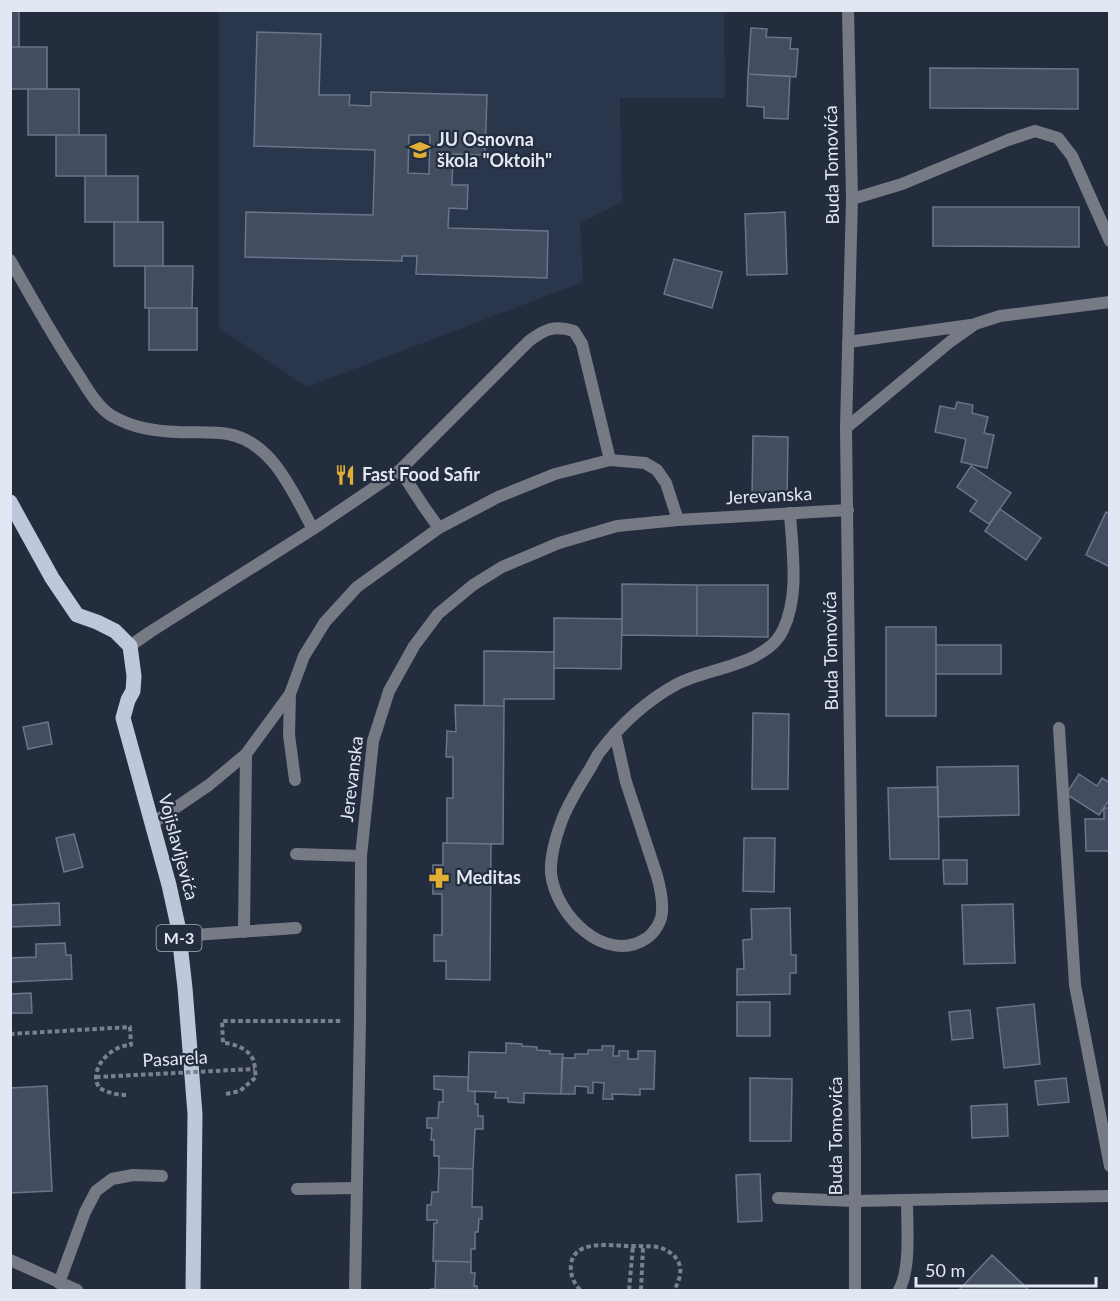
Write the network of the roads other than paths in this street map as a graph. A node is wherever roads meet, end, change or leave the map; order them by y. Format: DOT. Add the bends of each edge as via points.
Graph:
graph roads {
  1 [pos="848,10"];
  2 [pos="852,199"];
  3 [pos="1110,241"];
  4 [pos="10,260"];
  5 [pos="1110,302"];
  6 [pos="975,324"];
  7 [pos="848,342"];
  8 [pos="846,428"];
  9 [pos="610,460"];
  10 [pos="400,470"];
  11 [pos="10,502"];
  12 [pos="848,510"];
  13 [pos="789,513"];
  14 [pos="678,520"];
  15 [pos="439,528"];
  16 [pos="313,529"];
  17 [pos="130,646"];
  18 [pos="290,694"];
  19 [pos="1059,728"];
  20 [pos="615,733"];
  21 [pos="246,754"];
  22 [pos="295,780"];
  23 [pos="153,823"];
  24 [pos="296,854"];
  25 [pos="361,856"];
  26 [pos="296,928"];
  27 [pos="243,932"];
  28 [pos="179,936"];
  29 [pos="1110,1166"];
  30 [pos="162,1176"];
  31 [pos="356,1188"];
  32 [pos="297,1189"];
  33 [pos="1110,1196"];
  34 [pos="778,1198"];
  35 [pos="908,1200"];
  36 [pos="855,1201"];
  37 [pos="14,1264"];
  38 [pos="59,1282"];
  39 [pos="76,1290"];
  40 [pos="193,1290"];
  41 [pos="355,1290"];
  42 [pos="855,1290"];
  43 [pos="898,1290"];
  1 -- 2 [label="street, Buda Tomovića"];
  2 -- 3 [label="street" via="1035,130 1058,138 1072,156"];
  2 -- 7 [label="street, Buda Tomovića"];
  4 -- 16 [label="street" via="60,347 92,396 110,415 135,427 228,434 251,442 285,478"];
  5 -- 6 [label="street" via="1000,316"];
  6 -- 7 [label="street"];
  6 -- 8 [label="street"];
  7 -- 8 [label="street, Buda Tomovića"];
  8 -- 12 [label="street, Buda Tomovića"];
  9 -- 10 [label="street" via="582,344 574,331 550,328 529,341"];
  9 -- 14 [label="street" via="645,463 657,470 666,483"];
  9 -- 15 [label="street" via="555,474 498,497"];
  10 -- 15 [label="street"];
  10 -- 16 [label="street"];
  11 -- 17 [label="main road" via="77,615 115,631"];
  12 -- 13 [label="street, Jerevanska"];
  12 -- 36 [label="street, Buda Tomovića"];
  13 -- 14 [label="street, Jerevanska"];
  13 -- 20 [label="street" via="794,576 783,632 760,653 698,675 652,699"];
  14 -- 25 [label="street, Jerevanska" via="617,526 559,543 502,567 438,614 414,646 389,691 373,741"];
  15 -- 18 [label="street" via="357,587 333,613 304,656"];
  16 -- 17 [label="street"];
  17 -- 23 [label="main road, Vojislavljevića / M-3" via="133,691 123,718"];
  18 -- 21 [label="street"];
  18 -- 22 [label="street" via="289,735"];
  19 -- 29 [label="street" via="1075,985"];
  20 -- 20 [label="street" via="571,798 556,838 551,872 561,903 580,928 604,943 618,946 649,937 662,912 661,889 626,782"];
  21 -- 23 [label="street"];
  21 -- 27 [label="street"];
  23 -- 28 [label="main road, Vojislavljevića / M-3"];
  24 -- 25 [label="street"];
  25 -- 31 [label="street, Jerevanska"];
  26 -- 27 [label="street"];
  27 -- 28 [label="street"];
  28 -- 40 [label="main road, Vojislavljevića / M-3" via="194,1095"];
  30 -- 38 [label="street" via="112,1179 96,1191"];
  31 -- 32 [label="street"];
  31 -- 41 [label="street, Jerevanska"];
  33 -- 35 [label="street"];
  34 -- 36 [label="street"];
  35 -- 36 [label="street"];
  35 -- 43 [label="street" via="906,1266"];
  36 -- 42 [label="street, Buda Tomovića"];
  37 -- 38 [label="street"];
  38 -- 39 [label="street"];
}
